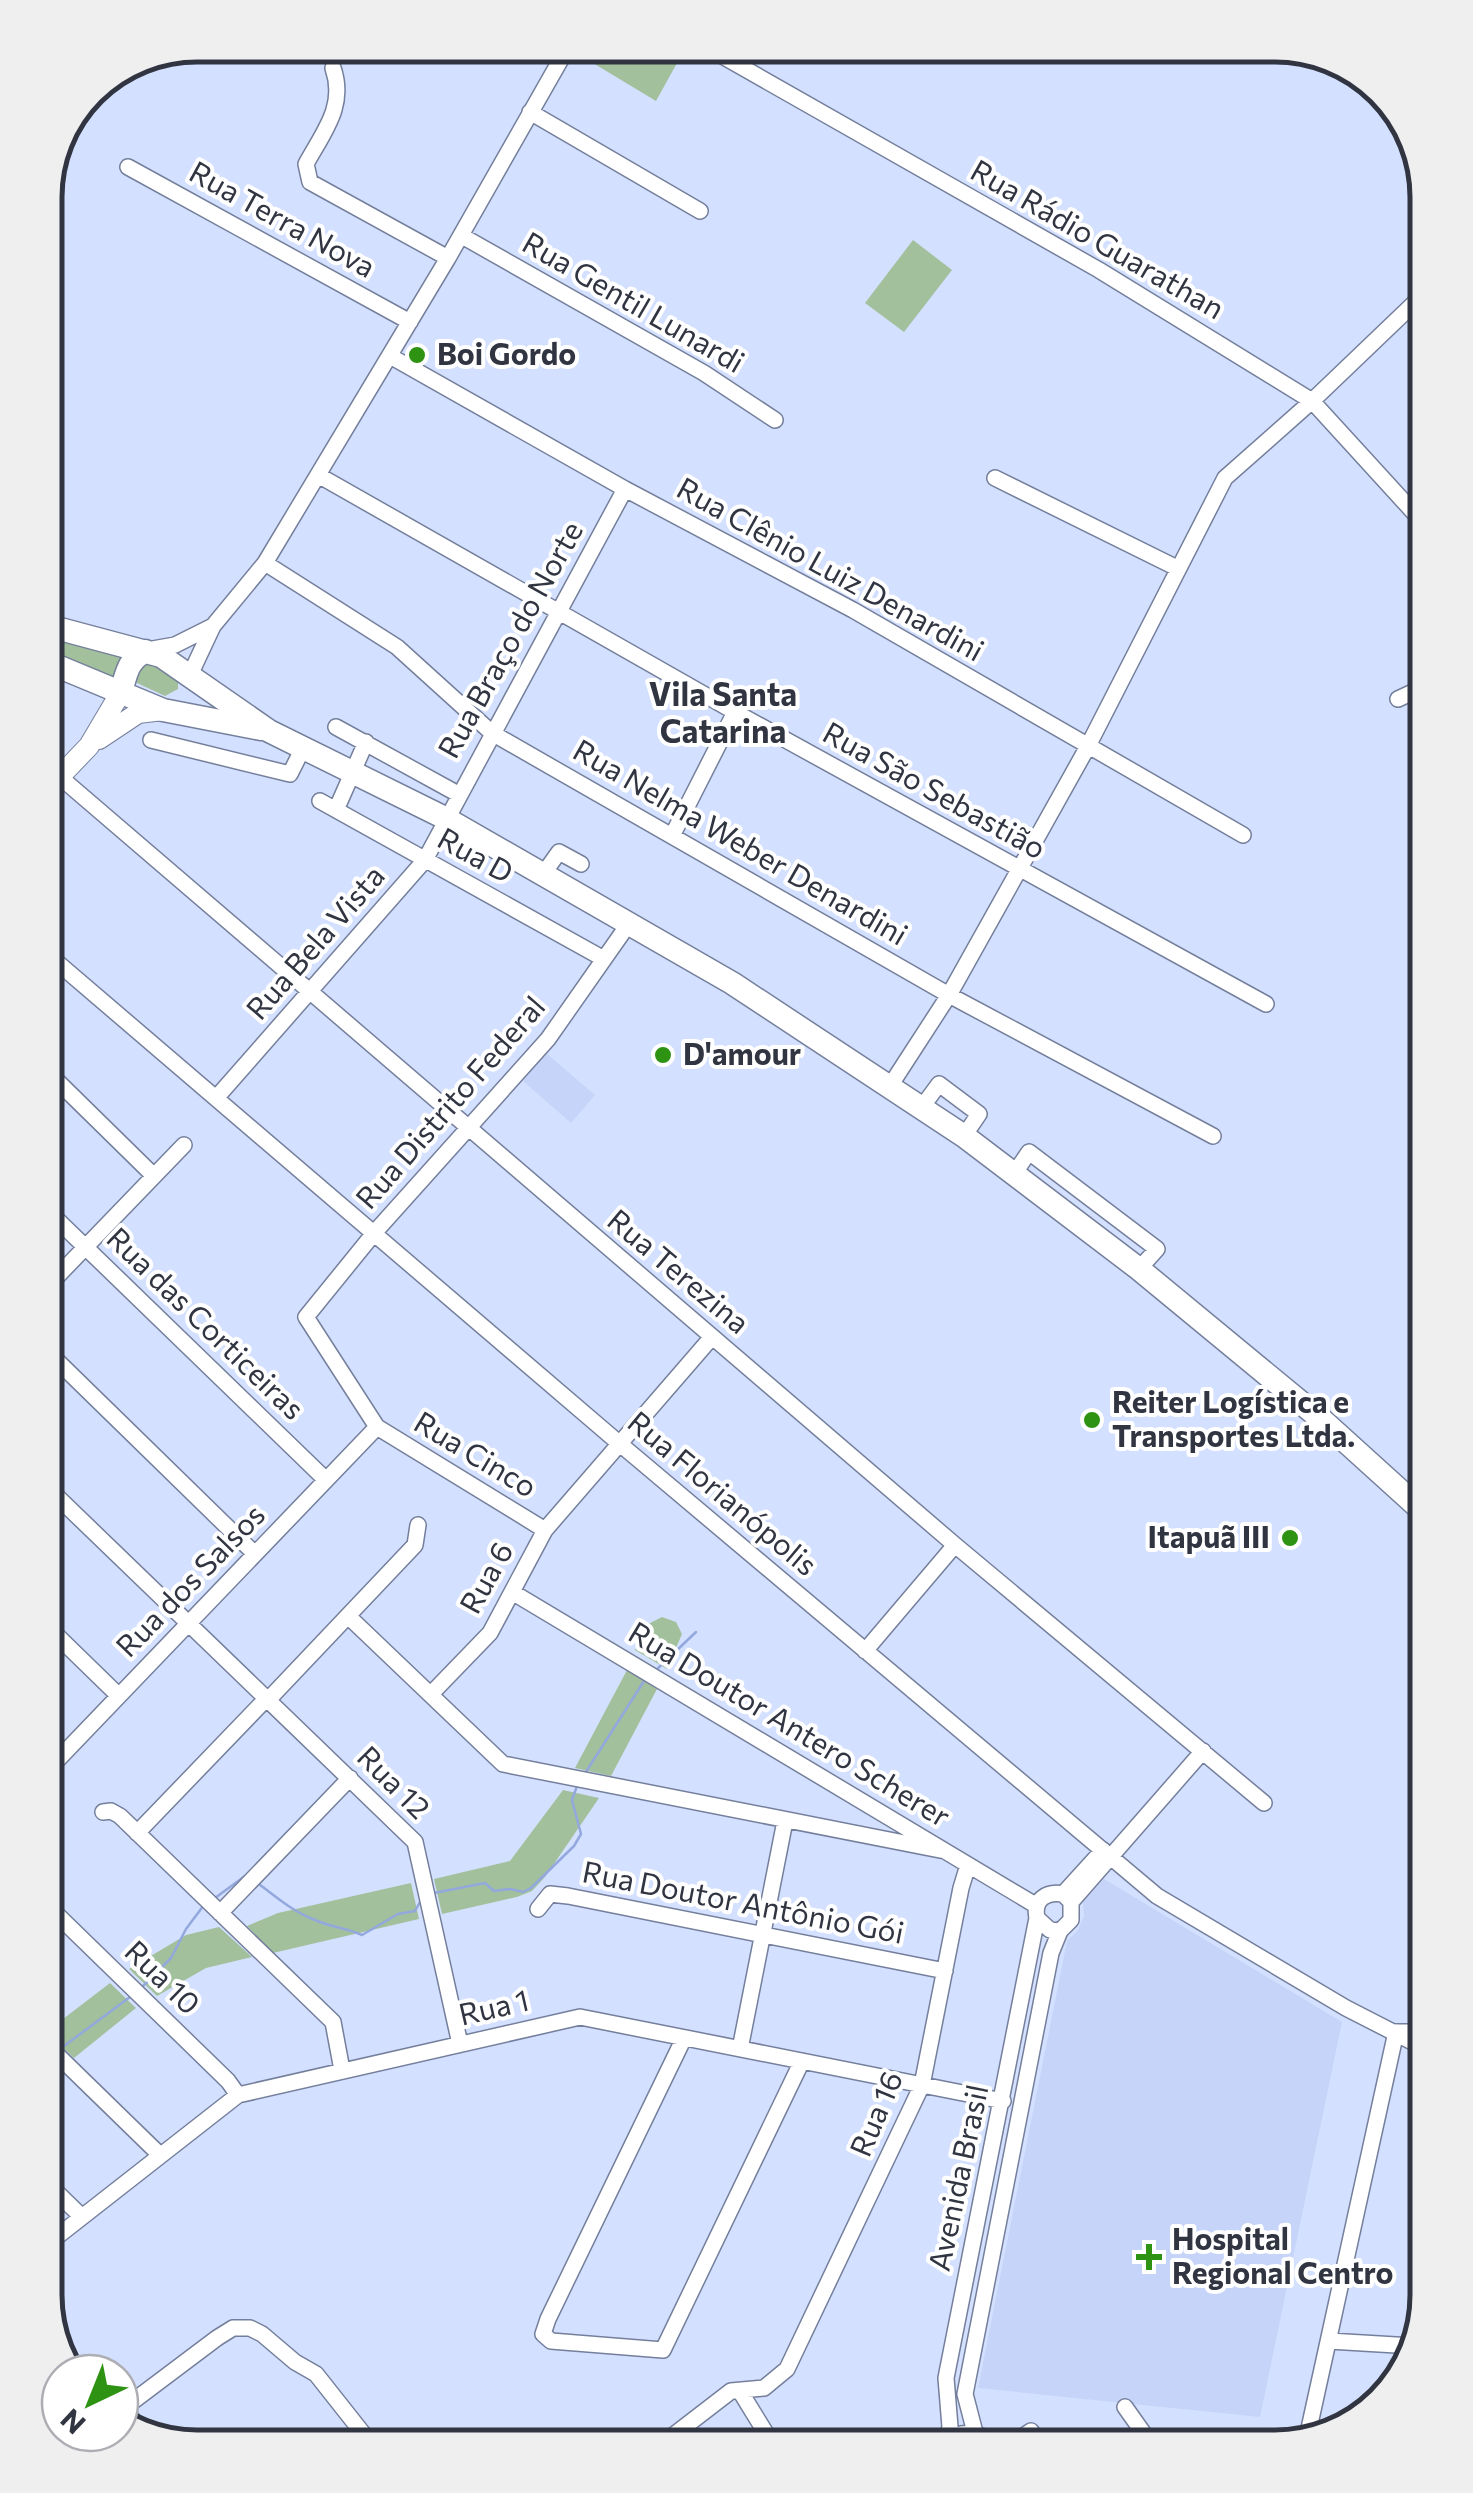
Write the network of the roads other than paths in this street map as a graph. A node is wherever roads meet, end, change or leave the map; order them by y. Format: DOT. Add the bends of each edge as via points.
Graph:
graph roads {
  1 [pos="559,63"];
  2 [pos="735,63"];
  3 [pos="333,68"];
  4 [pos="530,112"];
  5 [pos="128,166"];
  6 [pos="700,211"];
  7 [pos="462,236"];
  8 [pos="448,258"];
  9 [pos="1410,307"];
  10 [pos="410,322"];
  11 [pos="390,356"];
  12 [pos="1312,401"];
  13 [pos="776,420"];
  14 [pos="318,475"];
  15 [pos="995,478"];
  16 [pos="625,490"];
  17 [pos="1410,508"];
  18 [pos="264,564"];
  19 [pos="1178,568"];
  20 [pos="559,610"];
  21 [pos="212,626"];
  22 [pos="63,630"];
  23 [pos="145,650"];
  24 [pos="63,668"];
  25 [pos="190,676"];
  26 [pos="121,692"];
  27 [pos="1410,694"];
  28 [pos="1398,699"];
  29 [pos="163,710"];
  30 [pos="735,712"];
  31 [pos="336,727"];
  32 [pos="269,731"];
  33 [pos="492,733"];
  34 [pos="151,740"];
  35 [pos="366,742"];
  36 [pos="89,746"];
  37 [pos="303,748"];
  38 [pos="1087,748"];
  39 [pos="352,772"];
  40 [pos="63,773"];
  41 [pos="63,793"];
  42 [pos="458,794"];
  43 [pos="320,802"];
  44 [pos="336,810"];
  45 [pos="445,818"];
  46 [pos="1243,835"];
  47 [pos="672,836"];
  48 [pos="425,860"];
  49 [pos="582,864"];
  50 [pos="1019,870"];
  51 [pos="544,873"];
  52 [pos="630,922"];
  53 [pos="604,959"];
  54 [pos="63,967"];
  55 [pos="310,992"];
  56 [pos="949,995"];
  57 [pos="1266,1004"];
  58 [pos="890,1086"];
  59 [pos="63,1087"];
  60 [pos="217,1097"];
  61 [pos="467,1128"];
  62 [pos="1212,1136"];
  63 [pos="184,1146"];
  64 [pos="1014,1174"];
  65 [pos="154,1176"];
  66 [pos="1078,1189"];
  67 [pos="1060,1210"];
  68 [pos="63,1225"];
  69 [pos="1127,1225"];
  70 [pos="374,1232"];
  71 [pos="1109,1246"];
  72 [pos="86,1247"];
  73 [pos="1140,1269"];
  74 [pos="63,1271"];
  75 [pos="712,1337"];
  76 [pos="63,1367"];
  77 [pos="377,1427"];
  78 [pos="620,1444"];
  79 [pos="326,1480"];
  80 [pos="1410,1500"];
  81 [pos="63,1502"];
  82 [pos="418,1526"];
  83 [pos="545,1530"];
  84 [pos="955,1545"];
  85 [pos="255,1554"];
  86 [pos="512,1592"];
  87 [pos="349,1616"];
  88 [pos="188,1624"];
  89 [pos="63,1642"];
  90 [pos="866,1651"];
  91 [pos="431,1694"];
  92 [pos="119,1696"];
  93 [pos="268,1699"];
  94 [pos="1203,1751"];
  95 [pos="63,1752"];
  96 [pos="350,1778"];
  97 [pos="1264,1803"];
  98 [pos="870,1806"];
  99 [pos="102,1812"];
  100 [pos="785,1821"];
  101 [pos="138,1833"];
  102 [pos="859,1835"];
  103 [pos="945,1852"];
  104 [pos="1107,1854"];
  105 [pos="968,1865"];
  106 [pos="1067,1898"];
  107 [pos="538,1909"];
  108 [pos="1037,1912"];
  109 [pos="220,1913"];
  110 [pos="63,1920"];
  111 [pos="1060,1931"];
  112 [pos="762,1934"];
  113 [pos="945,1971"];
  114 [pos="1396,2032"];
  115 [pos="1410,2032"];
  116 [pos="684,2038"];
  117 [pos="1410,2040"];
  118 [pos="460,2044"];
  119 [pos="740,2050"];
  120 [pos="63,2060"];
  121 [pos="802,2061"];
  122 [pos="342,2070"];
  123 [pos="922,2086"];
  124 [pos="238,2095"];
  125 [pos="1002,2101"];
  126 [pos="160,2155"];
  127 [pos="990,2164"];
  128 [pos="1009,2168"];
  129 [pos="63,2199"];
  130 [pos="82,2217"];
  131 [pos="63,2232"];
  132 [pos="1329,2341"];
  133 [pos="1401,2345"];
  134 [pos="740,2391"];
  135 [pos="140,2396"];
  136 [pos="1125,2407"];
  137 [pos="1310,2426"];
  138 [pos="360,2430"];
  139 [pos="680,2430"];
  140 [pos="765,2430"];
  141 [pos="949,2430"];
  142 [pos="975,2430"];
  143 [pos="1141,2430"];
  1 -- 4 [label="street"];
  2 -- 12 [label="street, Rua Rádio Guarathan"];
  3 -- 8 [label="street" via="337,108 306,164 310,182"];
  4 -- 6 [label="street"];
  4 -- 7 [label="street"];
  5 -- 10 [label="street, Rua Terra Nova"];
  7 -- 8 [label="street"];
  7 -- 13 [label="street, Rua Gentil Lunardi"];
  8 -- 10 [label="street"];
  9 -- 12 [label="street"];
  10 -- 11 [label="street"];
  11 -- 14 [label="street"];
  11 -- 16 [label="street, Rua Clênio Luiz Denardini"];
  12 -- 17 [label="street, Rua Rádio Guarathan"];
  12 -- 19 [label="street" via="1225,478"];
  14 -- 18 [label="street"];
  14 -- 20 [label="street, Rua São Sebastião"];
  15 -- 19 [label="street"];
  16 -- 20 [label="street, Rua Braço do Norte"];
  16 -- 38 [label="street, Rua Clênio Luiz Denardini" via="853,610"];
  18 -- 21 [label="street"];
  18 -- 33 [label="street, Rua Nelma Weber Denardini" via="397,648"];
  19 -- 38 [label="street"];
  20 -- 30 [label="street, Rua São Sebastião"];
  20 -- 33 [label="street, Rua Braço do Norte"];
  21 -- 23 [label="street" via="175,645"];
  21 -- 25 [label="street"];
  22 -- 23 [label="highway"];
  23 -- 25 [label="highway"];
  23 -- 26 [label="highway" via="126,668"];
  24 -- 26 [label="highway"];
  25 -- 29 [label="highway" via="180,699"];
  25 -- 32 [label="highway"];
  26 -- 29 [label="highway"];
  26 -- 36 [label="main road"];
  27 -- 28 [label="street"];
  29 -- 32 [label="highway"];
  29 -- 36 [label="main road" via="138,713"];
  30 -- 47 [label="street"];
  30 -- 50 [label="street, Rua São Sebastião"];
  31 -- 35 [label="street"];
  32 -- 37 [label="highway"];
  33 -- 42 [label="street, Rua Braço do Norte"];
  33 -- 47 [label="street, Rua Nelma Weber Denardini"];
  34 -- 37 [label="street" via="290,774"];
  35 -- 39 [label="street"];
  35 -- 42 [label="street"];
  36 -- 40 [label="main road"];
  37 -- 39 [label="highway"];
  38 -- 46 [label="street, Rua Clênio Luiz Denardini"];
  38 -- 50 [label="street"];
  39 -- 44 [label="street"];
  39 -- 45 [label="highway"];
  41 -- 55 [label="street, Rua Terezina"];
  42 -- 45 [label="street, Rua Braço do Norte"];
  43 -- 44 [label="street, Rua D"];
  44 -- 48 [label="street, Rua D"];
  45 -- 48 [label="street, Rua Bela Vista"];
  45 -- 51 [label="highway"];
  47 -- 56 [label="street, Rua Nelma Weber Denardini"];
  48 -- 53 [label="street, Rua D"];
  48 -- 55 [label="street, Rua Bela Vista"];
  49 -- 51 [label="street" via="559,852"];
  50 -- 56 [label="street"];
  50 -- 57 [label="street, Rua São Sebastião"];
  51 -- 52 [label="highway"];
  52 -- 53 [label="street, Rua Distrito Federal"];
  52 -- 58 [label="highway"];
  53 -- 61 [label="street, Rua Distrito Federal" via="548,1040"];
  54 -- 60 [label="street, Rua Florianópolis"];
  55 -- 60 [label="street, Rua Bela Vista"];
  55 -- 61 [label="street, Rua Terezina"];
  56 -- 58 [label="street"];
  56 -- 62 [label="street, Rua Nelma Weber Denardini"];
  58 -- 64 [label="highway"];
  59 -- 65 [label="street"];
  60 -- 70 [label="street, Rua Florianópolis"];
  61 -- 70 [label="street, Rua Distrito Federal"];
  61 -- 75 [label="street, Rua Terezina"];
  63 -- 65 [label="street"];
  64 -- 66 [label="street" via="1029,1152"];
  64 -- 67 [label="highway"];
  65 -- 72 [label="street"];
  66 -- 67 [label="street"];
  66 -- 69 [label="street"];
  67 -- 71 [label="highway"];
  68 -- 72 [label="street, Rua das Corticeiras"];
  69 -- 71 [label="street"];
  69 -- 73 [label="street" via="1158,1248"];
  70 -- 77 [label="street, Rua Distrito Federal" via="306,1316"];
  70 -- 78 [label="street, Rua Florianópolis"];
  71 -- 73 [label="highway"];
  72 -- 74 [label="street"];
  72 -- 79 [label="street, Rua das Corticeiras"];
  73 -- 80 [label="highway"];
  75 -- 78 [label="street, Rua 6"];
  75 -- 84 [label="street, Rua Terezina"];
  76 -- 85 [label="street"];
  77 -- 79 [label="street, Rua dos Salsos"];
  77 -- 83 [label="street, Rua Cinco"];
  78 -- 83 [label="street, Rua 6"];
  78 -- 90 [label="street, Rua Florianópolis"];
  79 -- 85 [label="street, Rua dos Salsos"];
  81 -- 88 [label="street, Rua 12"];
  82 -- 87 [label="street" via="415,1544"];
  83 -- 86 [label="street, Rua 6"];
  84 -- 90 [label="street"];
  84 -- 94 [label="street, Rua Terezina"];
  85 -- 88 [label="street, Rua dos Salsos"];
  86 -- 91 [label="street, Rua 6" via="490,1632"];
  86 -- 98 [label="street, Rua Doutor Antero Scherer"];
  87 -- 91 [label="street"];
  87 -- 93 [label="street"];
  88 -- 92 [label="street, Rua dos Salsos"];
  88 -- 93 [label="street, Rua 12"];
  89 -- 92 [label="street"];
  90 -- 104 [label="street, Rua Florianópolis"];
  91 -- 100 [label="street" via="503,1764"];
  92 -- 95 [label="street, Rua dos Salsos"];
  93 -- 96 [label="street, Rua 12"];
  93 -- 101 [label="street"];
  94 -- 97 [label="street, Rua Terezina"];
  94 -- 104 [label="street, Avenida Brasil"];
  96 -- 109 [label="street"];
  96 -- 118 [label="street, Rua 12" via="415,1842"];
  98 -- 102 [label="street"];
  98 -- 103 [label="street, Rua Doutor Antero Scherer"];
  99 -- 101 [label="street" via="120,1816"];
  100 -- 102 [label="street"];
  100 -- 112 [label="street"];
  101 -- 109 [label="street"];
  102 -- 103 [label="street"];
  103 -- 105 [label="street, Rua Doutor Antero Scherer"];
  104 -- 106 [label="street, Avenida Brasil"];
  104 -- 114 [label="street, Rua Florianópolis" via="1168,1904"];
  105 -- 108 [label="street, Rua Doutor Antero Scherer"];
  105 -- 113 [label="street, Rua 16"];
  106 -- 108 [label="street, Avenida Brasil" via="1043,1896"];
  106 -- 111 [label="street, Avenida Brasil" via="1071,1920"];
  107 -- 112 [label="street, Rua Doutor Antônio Gói" via="550,1894 568,1896"];
  108 -- 111 [label="street" via="1050,1930"];
  108 -- 125 [label="street, Avenida Brasil"];
  109 -- 122 [label="street" via="333,2022"];
  110 -- 124 [label="street, Rua 10"];
  111 -- 128 [label="street, Avenida Brasil"];
  112 -- 113 [label="street, Rua Doutor Antônio Gói"];
  112 -- 119 [label="street"];
  113 -- 123 [label="street, Rua 16"];
  114 -- 115 [label="street, Rua Florianópolis"];
  114 -- 117 [label="street, Rua Florianópolis"];
  114 -- 132 [label="street"];
  116 -- 118 [label="street, Rua 1" via="580,2017"];
  116 -- 119 [label="street, Rua 1"];
  116 -- 121 [label="street" via="548,2318 543,2334 552,2340 663,2350"];
  118 -- 122 [label="street, Rua 1"];
  119 -- 121 [label="street, Rua 1"];
  120 -- 126 [label="street"];
  121 -- 123 [label="street, Rua 1"];
  122 -- 124 [label="street, Rua 1"];
  123 -- 125 [label="street, Rua 1"];
  123 -- 134 [label="street, Rua 16" via="787,2369 764,2388"];
  124 -- 126 [label="street, Rua 1"];
  125 -- 127 [label="street, Avenida Brasil"];
  126 -- 130 [label="street, Rua 1"];
  127 -- 128 [label="street"];
  127 -- 141 [label="street, Avenida Brasil" via="946,2378"];
  128 -- 142 [label="street, Avenida Brasil" via="964,2394"];
  129 -- 130 [label="street"];
  130 -- 131 [label="street, Rua 1"];
  132 -- 133 [label="street"];
  132 -- 137 [label="street"];
  134 -- 139 [label="street"];
  134 -- 140 [label="street"];
  135 -- 138 [label="street" via="233,2328 250,2328 316,2374"];
  136 -- 143 [label="street"];
}
